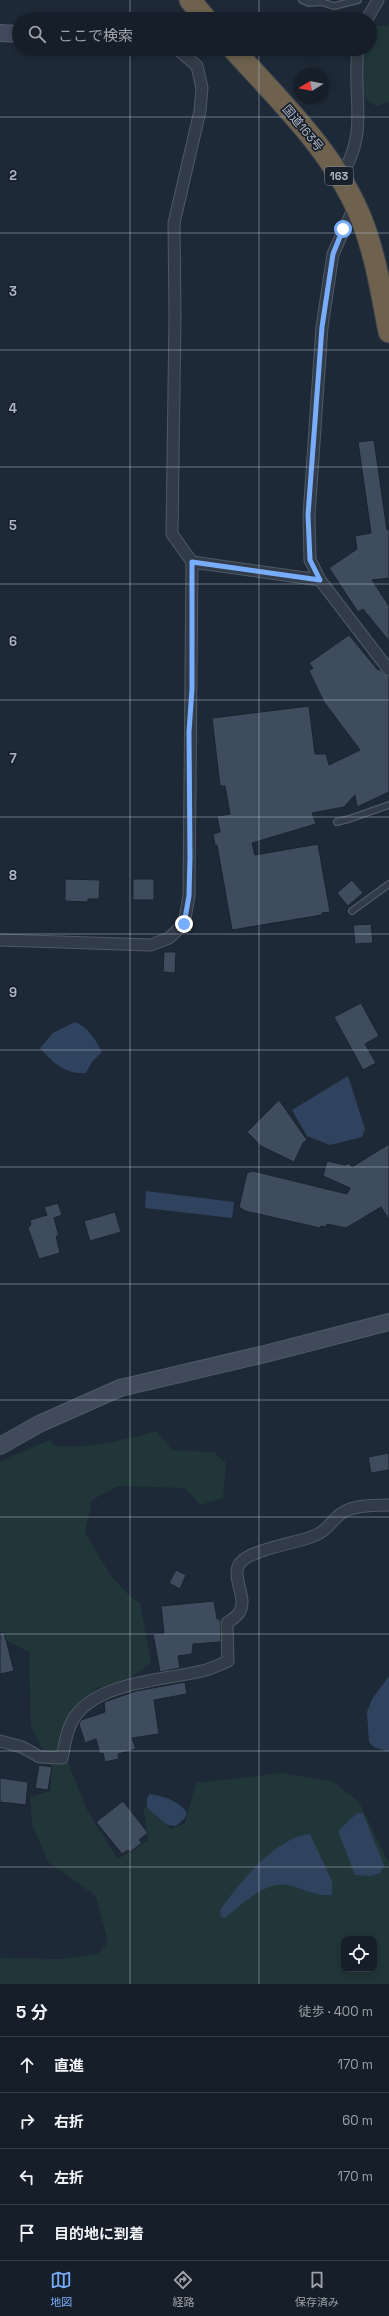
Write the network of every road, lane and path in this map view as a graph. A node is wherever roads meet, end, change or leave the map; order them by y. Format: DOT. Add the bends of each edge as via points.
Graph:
graph roads {
  1 [pos="190,0"];
  2 [pos="302,0"];
  3 [pos="358,0"];
  4 [pos="378,0"];
  5 [pos="200,12"];
  6 [pos="371,12"];
  7 [pos="0,33"];
  8 [pos="12,34"];
  9 [pos="185,56"];
  10 [pos="239,56"];
  11 [pos="357,56"];
  12 [pos="340,178"];
  13 [pos="355,205"];
  14 [pos="389,332"];
  15 [pos="192,562"];
  16 [pos="320,580"];
  17 [pos="389,670"];
  18 [pos="389,805"];
  19 [pos="336,822"];
  20 [pos="389,884"];
  21 [pos="352,911"];
  22 [pos="0,940"];
  23 [pos="389,1322"];
  24 [pos="0,1446"];
  25 [pos="389,1505"];
  26 [pos="0,1741"];
  1 -- 5 [label="highway"];
  2 -- 3 [label="lane" via="334,6"];
  4 -- 6 [label="street"];
  7 -- 8 [label="street"];
  9 -- 15 [label="street" via="197,66 202,88 200,111 174,223 172,534"];
  10 -- 12 [label="highway, 国道163号 / 163" via="319,146"];
  11 -- 12 [label="street" via="355,79 359,119 357,141 351,161"];
  12 -- 13 [label="highway, 国道163号 / 163"];
  13 -- 14 [label="highway, 国道163号 / 163" via="371,246"];
  13 -- 16 [label="street" via="333,254 322,327 308,515 310,560"];
  15 -- 16 [label="street"];
  15 -- 22 [label="street" via="190,857 189,896 184,924 169,938 151,945"];
  16 -- 17 [label="street"];
  18 -- 19 [label="lane"];
  20 -- 21 [label="lane"];
  23 -- 24 [label="street" via="120,1388 39,1424"];
  25 -- 26 [label="street" via="351,1508 337,1516 327,1530 313,1537 255,1554 240,1562 237,1571 242,1602 239,1613 227,1623 228,1661 204,1671 146,1682 92,1699 76,1715 62,1758 40,1757 22,1747"];
}
